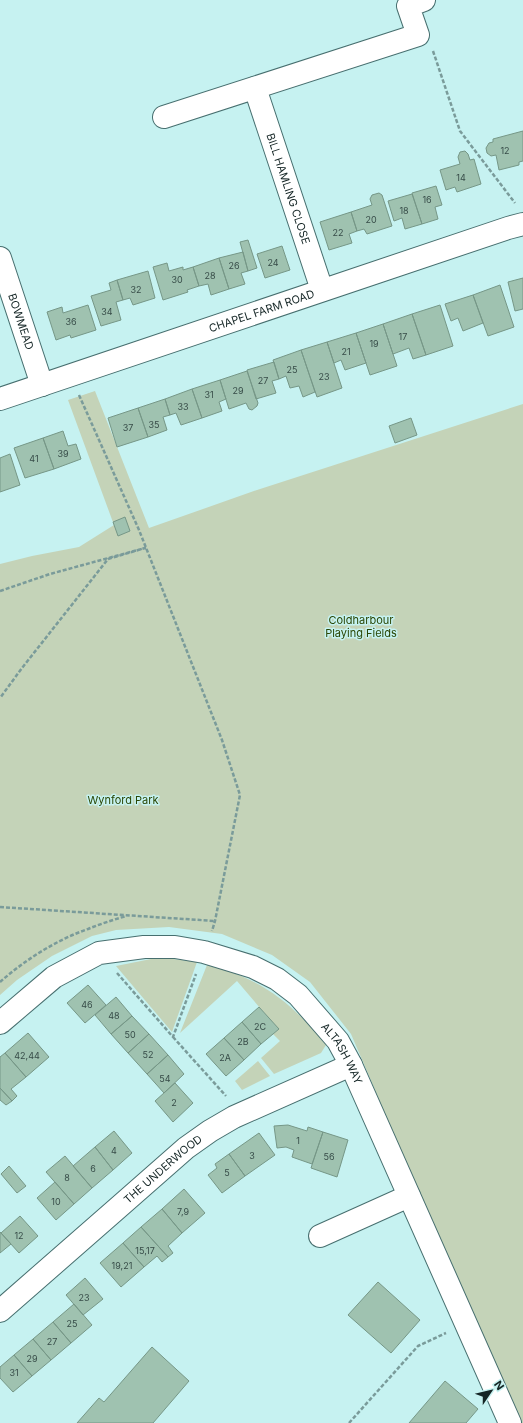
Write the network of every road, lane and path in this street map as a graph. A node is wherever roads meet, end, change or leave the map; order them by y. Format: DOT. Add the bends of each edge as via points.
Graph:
graph roads {
  1 [pos="416,3"];
  2 [pos="418,35"];
  3 [pos="255,88"];
  4 [pos="164,117"];
  5 [pos="521,216"];
  6 [pos="0,258"];
  7 [pos="322,290"];
  8 [pos="42,385"];
  9 [pos="76,389"];
  10 [pos="0,399"];
  11 [pos="145,548"];
  12 [pos="0,591"];
  13 [pos="0,698"];
  14 [pos="0,907"];
  15 [pos="129,915"];
  16 [pos="215,922"];
  17 [pos="204,952"];
  18 [pos="99,954"];
  19 [pos="0,982"];
  20 [pos="0,1024"];
  21 [pos="173,1037"];
  22 [pos="351,1065"];
  23 [pos="242,1113"];
  24 [pos="410,1196"];
  25 [pos="320,1236"];
  26 [pos="0,1312"];
  27 [pos="466,1324"];
  28 [pos="349,1423"];
  29 [pos="510,1423"];
  1 -- 2 [label="street"];
  2 -- 3 [label="street"];
  2 -- 5 [label="path" via="430,40 460,131"];
  3 -- 4 [label="street"];
  3 -- 7 [label="street, BILL HAMLING CLOSE"];
  5 -- 7 [label="street, CHAPEL FARM ROAD" via="508,228"];
  6 -- 8 [label="street, BOWMEAD"];
  7 -- 8 [label="street, CHAPEL FARM ROAD"];
  8 -- 10 [label="street, CHAPEL FARM ROAD"];
  9 -- 11 [label="path"];
  11 -- 12 [label="path" via="50,574"];
  11 -- 13 [label="path" via="108,559"];
  11 -- 16 [label="path" via="222,740 240,795"];
  14 -- 15 [label="path"];
  15 -- 16 [label="path"];
  15 -- 19 [label="path" via="87,929 54,944 13,970"];
  16 -- 17 [label="path"];
  17 -- 18 [label="street, ALTASH WAY" via="175,947 144,947"];
  17 -- 21 [label="path"];
  17 -- 22 [label="street, ALTASH WAY" via="253,967 277,979 298,995 338,1041"];
  18 -- 20 [label="street, ALTASH WAY" via="54,977"];
  18 -- 21 [label="path"];
  21 -- 23 [label="path"];
  22 -- 23 [label="street, THE UNDERWOOD"];
  22 -- 24 [label="street, ALTASH WAY"];
  23 -- 26 [label="street, THE UNDERWOOD" via="186,1148"];
  24 -- 25 [label="street"];
  24 -- 27 [label="street, ALTASH WAY"];
  27 -- 28 [label="path" via="418,1346"];
  27 -- 29 [label="street, ALTASH WAY"];
}
